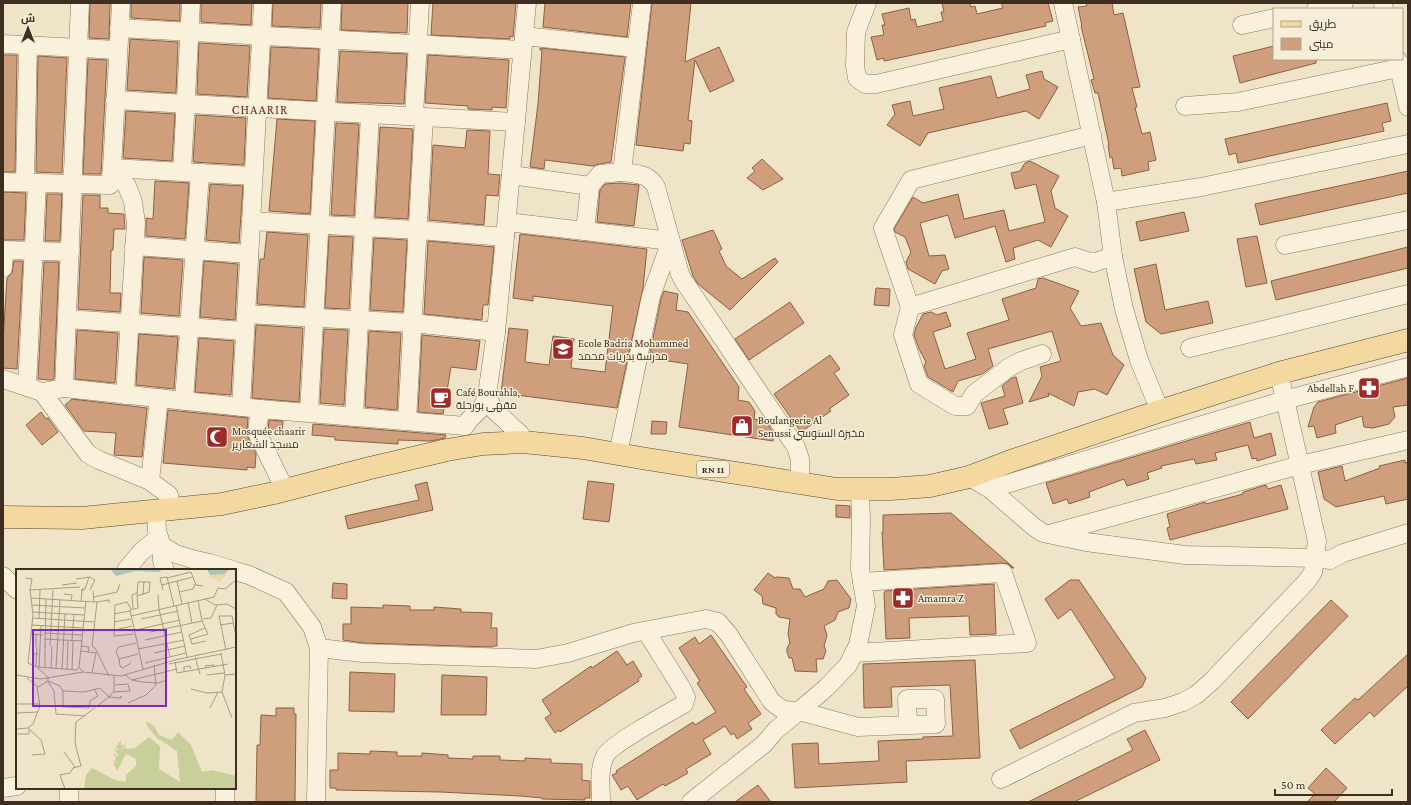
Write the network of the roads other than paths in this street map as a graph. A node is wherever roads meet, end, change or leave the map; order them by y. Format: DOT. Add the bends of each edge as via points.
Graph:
graph roads {
  1 [pos="80,3"];
  2 [pos="121,3"];
  3 [pos="191,3"];
  4 [pos="263,3"];
  5 [pos="332,3"];
  6 [pos="420,3"];
  7 [pos="527,3"];
  8 [pos="642,3"];
  9 [pos="867,3"];
  10 [pos="1063,3"];
  11 [pos="1344,3"];
  12 [pos="1321,8"];
  13 [pos="1273,18"];
  14 [pos="1242,25"];
  15 [pos="119,28"];
  16 [pos="189,32"];
  17 [pos="261,36"];
  18 [pos="330,39"];
  19 [pos="1070,39"];
  20 [pos="523,43"];
  21 [pos="3,44"];
  22 [pos="418,44"];
  23 [pos="28,45"];
  24 [pos="77,48"];
  25 [pos="636,48"];
  26 [pos="118,50"];
  27 [pos="1401,64"];
  28 [pos="116,100"];
  29 [pos="185,104"];
  30 [pos="1185,106"];
  31 [pos="1408,107"];
  32 [pos="257,108"];
  33 [pos="326,112"];
  34 [pos="370,114"];
  35 [pos="419,117"];
  36 [pos="516,122"];
  37 [pos="1092,135"];
  38 [pos="1408,144"];
  39 [pos="622,165"];
  40 [pos="118,172"];
  41 [pos="182,172"];
  42 [pos="200,173"];
  43 [pos="253,176"];
  44 [pos="511,176"];
  45 [pos="3,182"];
  46 [pos="31,183"];
  47 [pos="73,184"];
  48 [pos="590,186"];
  49 [pos="1106,202"];
  50 [pos="251,220"];
  51 [pos="1408,220"];
  52 [pos="320,224"];
  53 [pos="364,226"];
  54 [pos="418,230"];
  55 [pos="506,230"];
  56 [pos="585,231"];
  57 [pos="671,241"];
  58 [pos="1284,245"];
  59 [pos="134,246"];
  60 [pos="194,250"];
  61 [pos="35,251"];
  62 [pos="70,252"];
  63 [pos="249,254"];
  64 [pos="1113,256"];
  65 [pos="3,268"];
  66 [pos="1408,294"];
  67 [pos="910,307"];
  68 [pos="315,318"];
  69 [pos="67,319"];
  70 [pos="359,320"];
  71 [pos="245,322"];
  72 [pos="130,323"];
  73 [pos="413,323"];
  74 [pos="189,327"];
  75 [pos="496,332"];
  76 [pos="1408,340"];
  77 [pos="1190,348"];
  78 [pos="1042,354"];
  79 [pos="1408,367"];
  80 [pos="1279,373"];
  81 [pos="3,379"];
  82 [pos="64,388"];
  83 [pos="35,390"];
  84 [pos="125,394"];
  85 [pos="487,395"];
  86 [pos="158,398"];
  87 [pos="1285,400"];
  88 [pos="184,401"];
  89 [pos="241,407"];
  90 [pos="260,408"];
  91 [pos="1160,411"];
  92 [pos="309,412"];
  93 [pos="354,416"];
  94 [pos="407,422"];
  95 [pos="465,426"];
  96 [pos="1408,440"];
  97 [pos="523,442"];
  98 [pos="462,448"];
  99 [pos="618,454"];
  100 [pos="1300,465"];
  101 [pos="969,477"];
  102 [pos="150,481"];
  103 [pos="800,484"];
  104 [pos="860,489"];
  105 [pos="990,489"];
  106 [pos="285,490"];
  107 [pos="164,511"];
  108 [pos="3,517"];
  109 [pos="1408,533"];
  110 [pos="1051,534"];
  111 [pos="160,542"];
  112 [pos="1314,558"];
  113 [pos="127,569"];
  114 [pos="164,569"];
  115 [pos="230,569"];
  116 [pos="236,571"];
  117 [pos="3,576"];
  118 [pos="862,582"];
  119 [pos="16,589"];
  120 [pos="646,631"];
  121 [pos="320,648"];
  122 [pos="854,654"];
  123 [pos="799,711"];
  124 [pos="908,725"];
  125 [pos="1001,779"];
  126 [pos="16,786"];
  127 [pos="3,788"];
  128 [pos="70,789"];
  129 [pos="225,789"];
  130 [pos="69,802"];
  131 [pos="225,802"];
  132 [pos="316,802"];
  133 [pos="601,802"];
  134 [pos="691,802"];
  1 -- 24 [label="street"];
  2 -- 15 [label="street"];
  3 -- 16 [label="street"];
  4 -- 17 [label="street"];
  5 -- 18 [label="street"];
  6 -- 22 [label="street"];
  7 -- 20 [label="street"];
  8 -- 25 [label="street"];
  9 -- 19 [label="street" via="856,32 855,66 857,78 865,84 876,84"];
  10 -- 19 [label="street"];
  11 -- 12 [label="street"];
  13 -- 14 [label="street"];
  15 -- 16 [label="street"];
  15 -- 26 [label="street"];
  16 -- 17 [label="street"];
  16 -- 29 [label="street"];
  17 -- 18 [label="street"];
  17 -- 32 [label="street"];
  18 -- 22 [label="street"];
  18 -- 33 [label="street"];
  19 -- 37 [label="street"];
  20 -- 22 [label="street"];
  20 -- 25 [label="street"];
  20 -- 36 [label="street"];
  21 -- 23 [label="street"];
  22 -- 35 [label="street"];
  23 -- 24 [label="street"];
  23 -- 46 [label="street"];
  24 -- 26 [label="street"];
  24 -- 47 [label="street"];
  25 -- 39 [label="street"];
  26 -- 28 [label="street"];
  27 -- 30 [label="street" via="1238,102"];
  27 -- 31 [label="street"];
  28 -- 29 [label="street"];
  28 -- 40 [label="street"];
  29 -- 32 [label="street"];
  29 -- 41 [label="street"];
  32 -- 33 [label="street"];
  32 -- 43 [label="street"];
  33 -- 34 [label="street"];
  33 -- 52 [label="street"];
  34 -- 35 [label="street"];
  34 -- 53 [label="street"];
  35 -- 36 [label="street"];
  35 -- 54 [label="street"];
  36 -- 44 [label="street"];
  37 -- 49 [label="street"];
  37 -- 67 [label="street" via="911,180 883,228"];
  38 -- 49 [label="street" via="1201,187"];
  39 -- 48 [label="street" via="600,174"];
  39 -- 57 [label="street" via="652,180"];
  40 -- 41 [label="street"];
  40 -- 47 [label="street"];
  40 -- 59 [label="street" via="133,202 136,223"];
  41 -- 42 [label="street"];
  42 -- 43 [label="street"];
  42 -- 60 [label="street"];
  43 -- 50 [label="street"];
  44 -- 48 [label="street"];
  44 -- 55 [label="street"];
  45 -- 46 [label="street"];
  46 -- 47 [label="street"];
  46 -- 61 [label="street"];
  47 -- 62 [label="street"];
  48 -- 56 [label="street"];
  49 -- 64 [label="street"];
  50 -- 52 [label="street"];
  50 -- 63 [label="street"];
  51 -- 58 [label="street"];
  52 -- 53 [label="street"];
  52 -- 68 [label="street"];
  53 -- 54 [label="street"];
  53 -- 70 [label="street"];
  54 -- 55 [label="street"];
  54 -- 73 [label="street"];
  55 -- 56 [label="street"];
  55 -- 75 [label="street"];
  56 -- 57 [label="street"];
  57 -- 99 [label="street" via="651,296"];
  57 -- 103 [label="street" via="683,280 796,447 800,459"];
  59 -- 60 [label="street"];
  59 -- 72 [label="street"];
  60 -- 63 [label="street"];
  60 -- 74 [label="street"];
  61 -- 62 [label="street"];
  61 -- 65 [label="street" via="4,250"];
  61 -- 83 [label="street"];
  62 -- 69 [label="street"];
  63 -- 71 [label="street"];
  64 -- 67 [label="street" via="1093,263 1075,257"];
  64 -- 91 [label="street" via="1124,309 1139,360"];
  66 -- 77 [label="street"];
  67 -- 78 [label="street" via="903,335 919,384 955,406 967,406 974,394 1008,368"];
  68 -- 70 [label="street"];
  68 -- 71 [label="street"];
  68 -- 92 [label="street"];
  69 -- 72 [label="street"];
  69 -- 82 [label="street"];
  70 -- 73 [label="street"];
  70 -- 93 [label="street"];
  71 -- 74 [label="street"];
  71 -- 89 [label="street"];
  72 -- 74 [label="street"];
  72 -- 84 [label="street"];
  73 -- 75 [label="street"];
  73 -- 94 [label="street"];
  74 -- 88 [label="street"];
  75 -- 85 [label="street"];
  76 -- 80 [label="main road, RN 11"];
  79 -- 87 [label="street"];
  80 -- 87 [label="street"];
  80 -- 91 [label="main road, RN 11"];
  81 -- 83 [label="street"];
  82 -- 83 [label="street"];
  82 -- 84 [label="street"];
  83 -- 102 [label="street" via="88,454"];
  84 -- 86 [label="street"];
  85 -- 95 [label="street" via="483,406"];
  85 -- 97 [label="street" via="493,409 520,434"];
  86 -- 88 [label="street"];
  86 -- 102 [label="street"];
  87 -- 100 [label="street"];
  87 -- 105 [label="street"];
  88 -- 89 [label="street"];
  89 -- 90 [label="street"];
  90 -- 92 [label="street"];
  90 -- 106 [label="street" via="257,432"];
  91 -- 101 [label="main road, RN 11"];
  92 -- 93 [label="street"];
  93 -- 94 [label="street"];
  94 -- 95 [label="street"];
  95 -- 98 [label="street" via="461,433"];
  96 -- 100 [label="street"];
  97 -- 98 [label="main road, RN 11"];
  97 -- 99 [label="main road, RN 11"];
  98 -- 106 [label="main road, RN 11"];
  99 -- 103 [label="main road, RN 11"];
  100 -- 110 [label="street"];
  100 -- 112 [label="street" via="1317,541"];
  101 -- 104 [label="main road, RN 11" via="930,486"];
  101 -- 105 [label="street"];
  102 -- 107 [label="street" via="169,495"];
  103 -- 104 [label="main road, RN 11"];
  104 -- 118 [label="street"];
  105 -- 110 [label="street" via="1034,527"];
  106 -- 107 [label="main road, RN 11" via="222,504"];
  107 -- 108 [label="main road, RN 11" via="82,518"];
  107 -- 111 [label="street"];
  109 -- 112 [label="street" via="1344,553 1330,560"];
  110 -- 112 [label="street" via="1086,542 1186,555"];
  111 -- 113 [label="street" via="141,552"];
  111 -- 114 [label="street"];
  111 -- 115 [label="street" via="176,554"];
  112 -- 125 [label="street" via="1313,572 1307,581 1196,695 1165,708 1134,713"];
  116 -- 121 [label="street" via="286,592 312,627"];
  117 -- 119 [label="street"];
  118 -- 122 [label="street" via="866,606"];
  118 -- 122 [label="street" via="1003,573 1027,643"];
  120 -- 121 [label="street" via="568,653 536,659 362,653"];
  120 -- 123 [label="street" via="706,619 718,622 772,702 783,710"];
  120 -- 133 [label="street" via="686,698 684,704 616,745 605,755 601,768"];
  121 -- 132 [label="street"];
  122 -- 123 [label="street" via="848,665"];
  123 -- 124 [label="street" via="858,727"];
  123 -- 134 [label="street" via="764,744"];
  126 -- 127 [label="street"];
  128 -- 130 [label="street"];
  129 -- 131 [label="street"];
}
